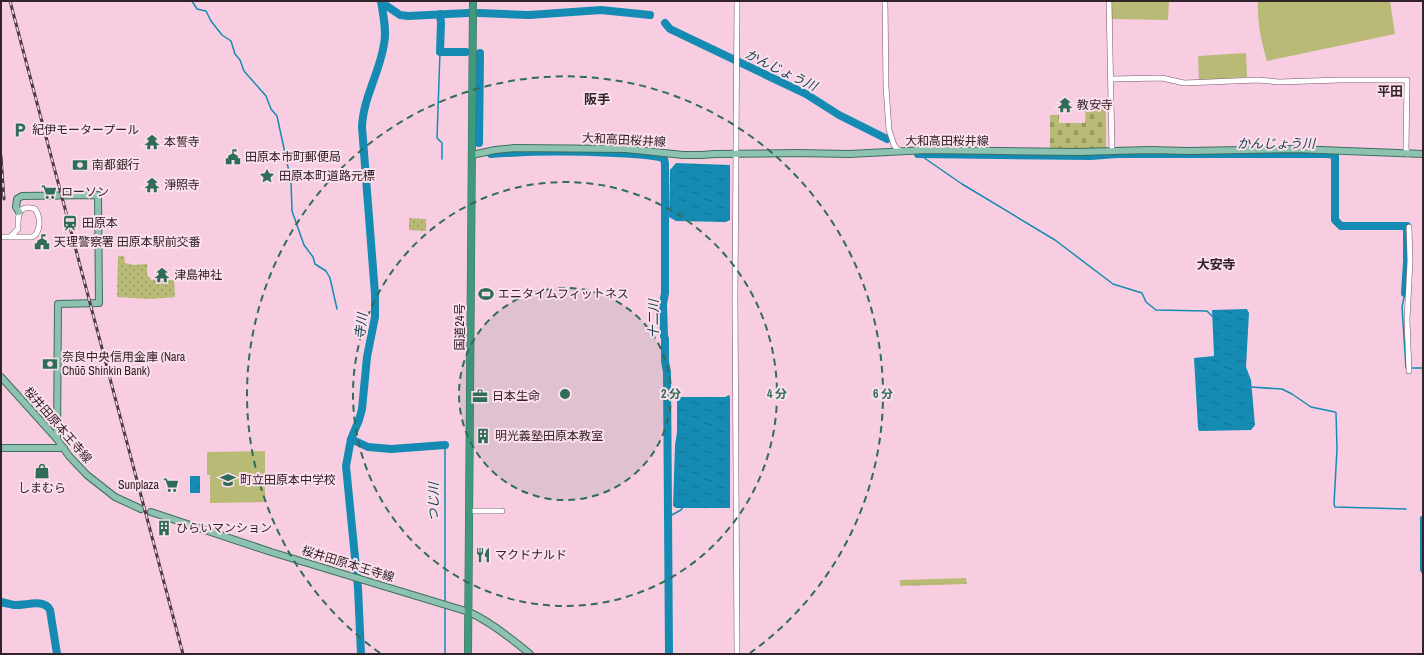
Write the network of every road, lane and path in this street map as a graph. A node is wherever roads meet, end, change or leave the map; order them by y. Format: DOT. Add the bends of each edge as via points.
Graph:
graph roads {
  1 [pos="473,1"];
  2 [pos="737,1"];
  3 [pos="885,1"];
  4 [pos="1109,1"];
  5 [pos="1111,79"];
  6 [pos="1112,150"];
  7 [pos="905,152"];
  8 [pos="735,154"];
  9 [pos="1408,154"];
  10 [pos="1423,154"];
  11 [pos="472,155"];
  12 [pos="20,212"];
  13 [pos="1409,227"];
  14 [pos="11,236"];
  15 [pos="1,237"];
  16 [pos="1409,371"];
  17 [pos="1,377"];
  18 [pos="57,439"];
  19 [pos="1,448"];
  20 [pos="64,448"];
  21 [pos="141,509"];
  22 [pos="469,511"];
  23 [pos="502,511"];
  24 [pos="151,512"];
  25 [pos="469,612"];
  26 [pos="468,654"];
  27 [pos="530,654"];
  28 [pos="737,654"];
  1 -- 11 [label="highway, 国道24号"];
  2 -- 8 [label="street"];
  3 -- 7 [label="street" via="889,130 894,145"];
  4 -- 5 [label="street"];
  5 -- 6 [label="street"];
  5 -- 9 [label="street" via="1162,78 1184,84 1258,80 1407,80"];
  6 -- 7 [label="main road, 大和高田桜井線"];
  6 -- 9 [label="main road, 大和高田桜井線" via="1295,149"];
  7 -- 8 [label="main road, 大和高田桜井線"];
  8 -- 11 [label="main road, 大和高田桜井線" via="683,155 626,149 515,148"];
  8 -- 28 [label="street"];
  9 -- 10 [label="main road, 大和高田桜井線"];
  11 -- 22 [label="highway, 国道24号"];
  12 -- 14 [label="street" via="18,229"];
  12 -- 14 [label="street" via="26,208 35,210 38,214 39,230 32,237"];
  12 -- 18 [label="main road" via="16,207 17,199 22,196 98,195 99,304 58,304"];
  13 -- 16 [label="street"];
  14 -- 15 [label="street"];
  17 -- 18 [label="main road, 桜井田原本王寺線"];
  18 -- 20 [label="main road, 桜井田原本王寺線"];
  19 -- 20 [label="main road"];
  20 -- 21 [label="main road, 桜井田原本王寺線" via="101,487 115,497"];
  22 -- 23 [label="street"];
  22 -- 25 [label="highway, 国道24号"];
  24 -- 25 [label="main road, 桜井田原本王寺線"];
  25 -- 26 [label="highway, 国道24号"];
  25 -- 27 [label="main road, 桜井田原本王寺線" via="492,625"];
}
